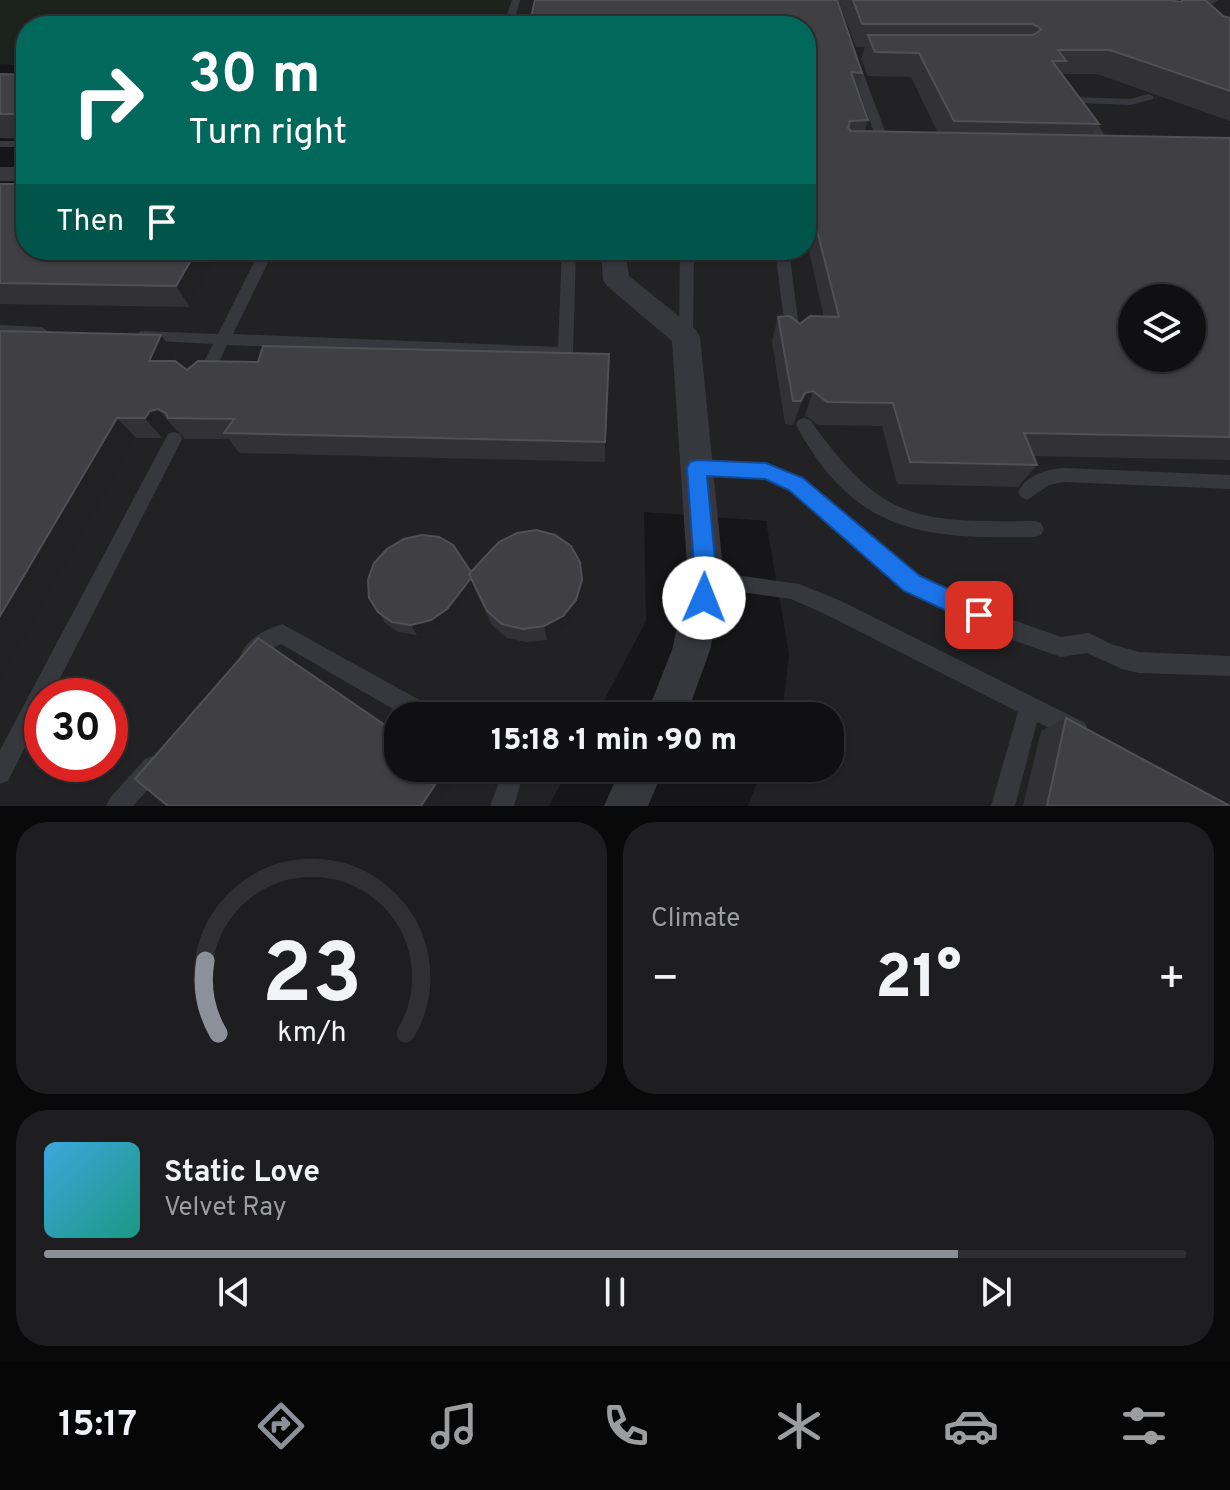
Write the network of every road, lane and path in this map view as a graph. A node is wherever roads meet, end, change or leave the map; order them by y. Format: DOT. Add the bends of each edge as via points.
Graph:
graph roads {
  1 [pos="1214,0"];
  2 [pos="1177,3"];
  3 [pos="867,53"];
  4 [pos="1149,97"];
  5 [pos="903,151"];
  6 [pos="1094,154"];
  7 [pos="1110,154"];
  8 [pos="1126,155"];
  9 [pos="262,260"];
  10 [pos="569,260"];
  11 [pos="614,260"];
  12 [pos="687,260"];
  13 [pos="783,260"];
  14 [pos="0,330"];
  15 [pos="63,333"];
  16 [pos="127,336"];
  17 [pos="686,337"];
  18 [pos="222,340"];
  19 [pos="793,341"];
  20 [pos="201,382"];
  21 [pos="804,425"];
  22 [pos="174,439"];
  23 [pos="697,468"];
  24 [pos="1230,482"];
  25 [pos="1027,492"];
  26 [pos="1035,529"];
  27 [pos="706,580"];
  28 [pos="1230,666"];
  29 [pos="234,676"];
  30 [pos="401,702"];
  31 [pos="672,702"];
  32 [pos="1030,706"];
  33 [pos="1093,739"];
  34 [pos="171,747"];
  35 [pos="0,773"];
  36 [pos="508,782"];
  37 [pos="637,782"];
  38 [pos="118,806"];
  39 [pos="502,806"];
  40 [pos="626,806"];
  41 [pos="1003,806"];
  1 -- 2 [label="lane"];
  3 -- 5 [label="lane" via="851,53 880,151"];
  4 -- 7 [label="lane" via="1130,102 1076,100"];
  6 -- 7 [label="lane"];
  7 -- 8 [label="lane"];
  9 -- 18 [label="lane"];
  10 -- 18 [label="lane" via="565,353"];
  11 -- 17 [label="street" via="616,280"];
  12 -- 17 [label="lane"];
  13 -- 19 [label="lane"];
  14 -- 15 [label="lane"];
  16 -- 18 [label="lane"];
  17 -- 23 [label="street"];
  18 -- 20 [label="lane"];
  21 -- 26 [label="lane" via="830,466 865,500 907,522 952,531"];
  22 -- 35 [label="lane"];
  23 -- 27 [label="street"];
  23 -- 28 [label="lane" via="766,471 796,484 912,583 1001,626 1061,647 1089,643 1109,656 1139,663"];
  24 -- 25 [label="lane" via="1064,475 1036,482"];
  27 -- 31 [label="street" via="702,616"];
  27 -- 32 [label="lane" via="792,590"];
  29 -- 30 [label="lane" via="265,640 282,634"];
  32 -- 33 [label="lane"];
  32 -- 41 [label="lane"];
  34 -- 38 [label="lane"];
  36 -- 39 [label="lane"];
  37 -- 40 [label="street"];
}
